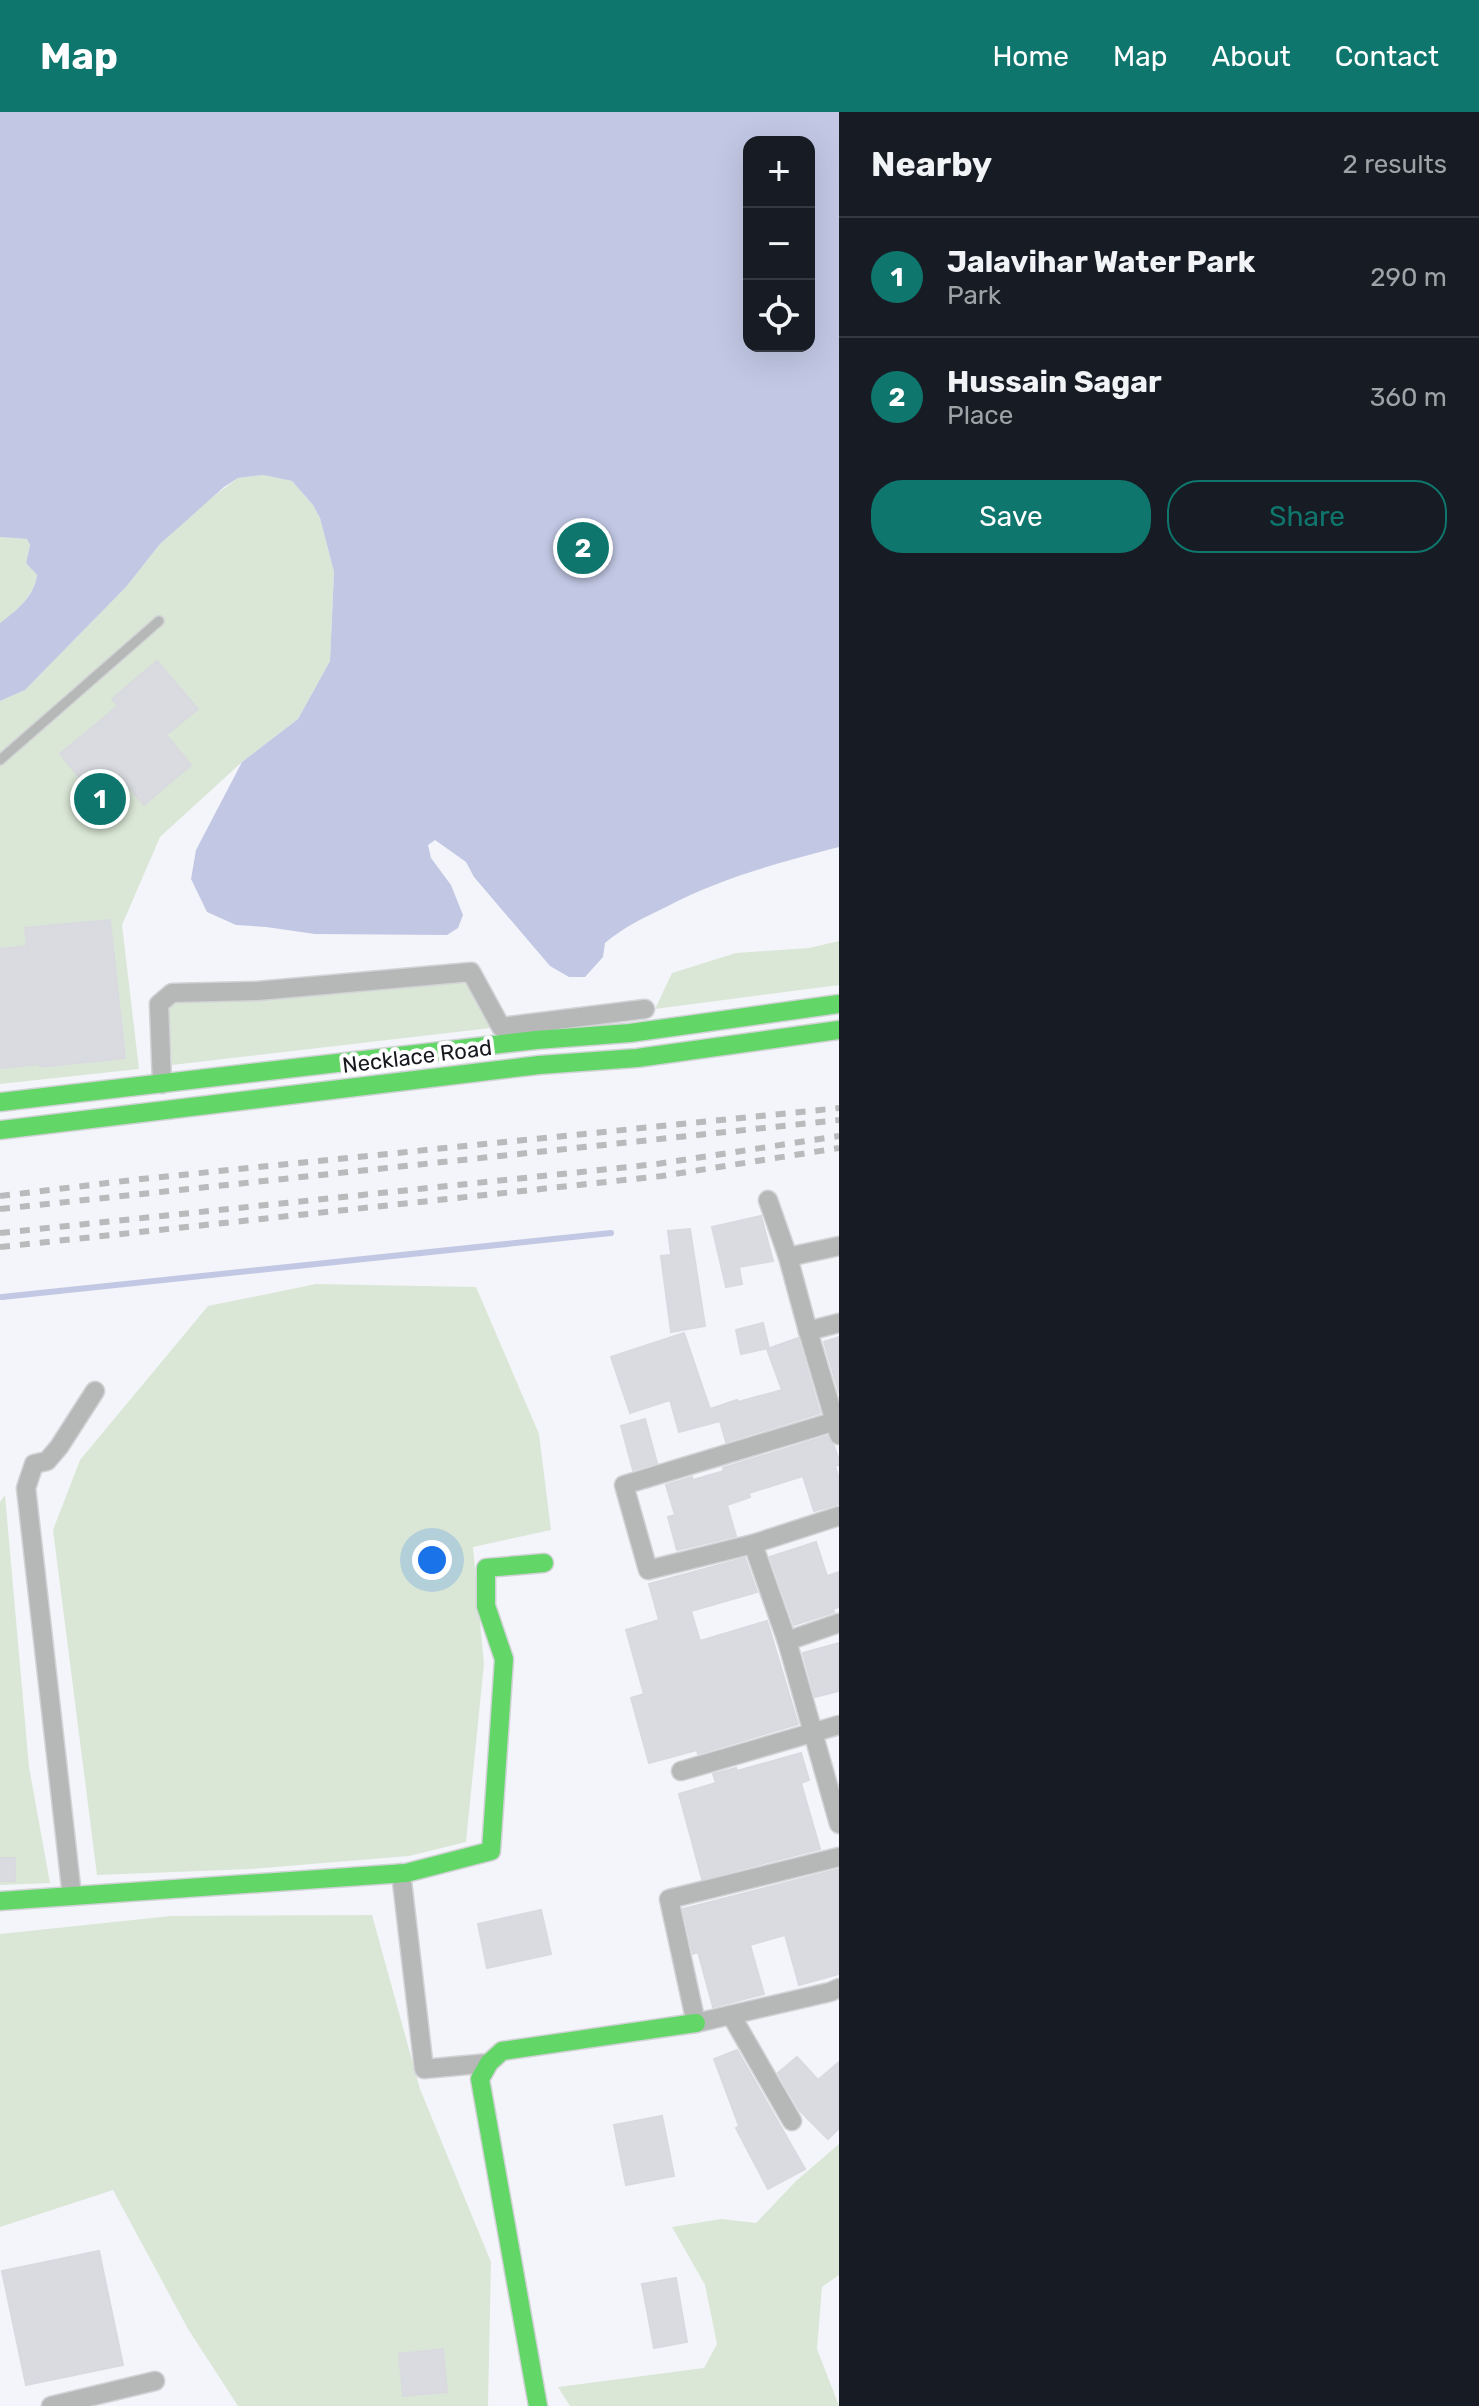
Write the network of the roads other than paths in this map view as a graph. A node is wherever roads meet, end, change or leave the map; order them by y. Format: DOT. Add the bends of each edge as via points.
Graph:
graph roads {
  1 [pos="159,621"];
  2 [pos="0,760"];
  3 [pos="839,1004"];
  4 [pos="645,1009"];
  5 [pos="839,1030"];
  6 [pos="162,1084"];
  7 [pos="0,1102"];
  8 [pos="0,1130"];
  9 [pos="768,1200"];
  10 [pos="839,1246"];
  11 [pos="788,1257"];
  12 [pos="839,1323"];
  13 [pos="808,1331"];
  14 [pos="95,1391"];
  15 [pos="838,1425"];
  16 [pos="839,1516"];
  17 [pos="753,1544"];
  18 [pos="544,1563"];
  19 [pos="839,1623"];
  20 [pos="787,1641"];
  21 [pos="839,1725"];
  22 [pos="813,1733"];
  23 [pos="681,1771"];
  24 [pos="839,1823"];
  25 [pos="839,1857"];
  26 [pos="401,1873"];
  27 [pos="72,1896"];
  28 [pos="0,1901"];
  29 [pos="839,1988"];
  30 [pos="731,2015"];
  31 [pos="696,2023"];
  32 [pos="489,2063"];
  33 [pos="792,2121"];
  34 [pos="155,2381"];
  35 [pos="51,2406"];
  36 [pos="538,2406"];
  1 -- 2 [label="lane"];
  3 -- 6 [label="main road, Necklace Road" via="630,1033"];
  4 -- 6 [label="street" via="501,1027 471,972 172,993 159,1004"];
  5 -- 8 [label="main road, Necklace Road"];
  6 -- 7 [label="main road, Necklace Road"];
  9 -- 11 [label="street"];
  10 -- 11 [label="street"];
  11 -- 13 [label="street"];
  12 -- 13 [label="street"];
  13 -- 15 [label="street"];
  14 -- 27 [label="street" via="59,1447 47,1461 34,1464 26,1488"];
  15 -- 17 [label="street" via="624,1485 648,1570"];
  16 -- 17 [label="street"];
  17 -- 20 [label="street"];
  18 -- 26 [label="main road" via="486,1568 486,1606 504,1659 491,1851"];
  19 -- 20 [label="street"];
  20 -- 22 [label="street"];
  21 -- 22 [label="street"];
  22 -- 23 [label="street"];
  22 -- 24 [label="street"];
  25 -- 31 [label="street" via="669,1899"];
  26 -- 27 [label="main road"];
  26 -- 32 [label="street" via="424,2069"];
  27 -- 28 [label="main road"];
  29 -- 30 [label="street"];
  30 -- 31 [label="street"];
  30 -- 33 [label="street"];
  31 -- 32 [label="main road" via="502,2051"];
  32 -- 36 [label="main road" via="480,2079"];
  34 -- 35 [label="street"];
}
